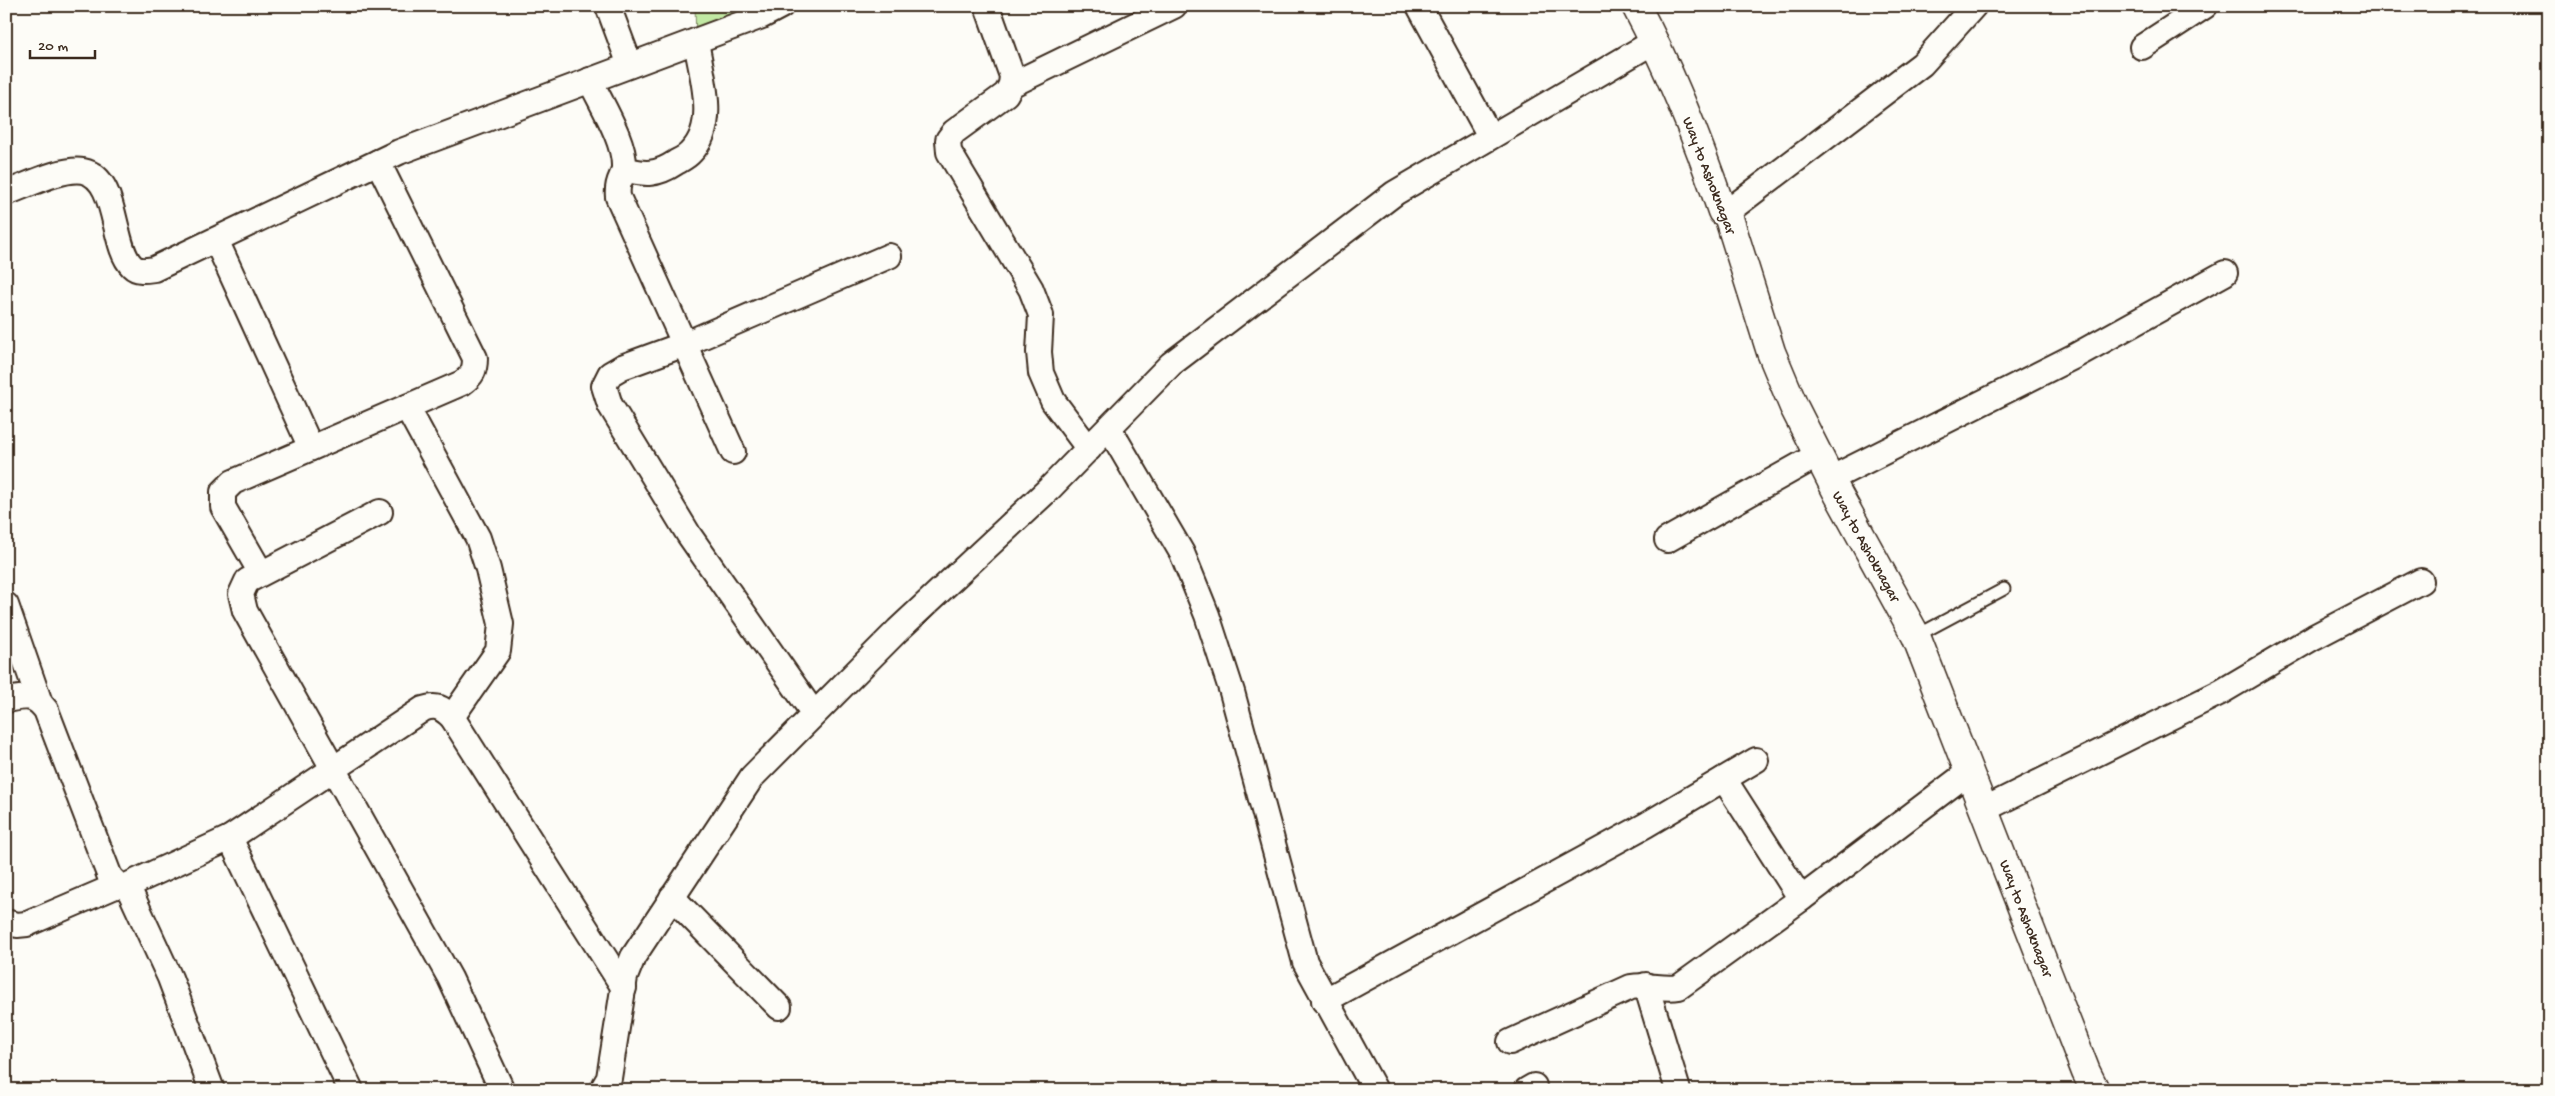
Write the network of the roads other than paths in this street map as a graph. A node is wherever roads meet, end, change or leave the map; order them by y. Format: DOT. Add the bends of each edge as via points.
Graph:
graph roads {
  1 [pos="608,6"];
  2 [pos="782,6"];
  3 [pos="987,6"];
  4 [pos="1174,6"];
  5 [pos="1419,6"];
  6 [pos="1636,6"];
  7 [pos="1974,6"];
  8 [pos="2205,6"];
  9 [pos="696,41"];
  10 [pos="1655,41"];
  11 [pos="2142,47"];
  12 [pos="630,65"];
  13 [pos="590,80"];
  14 [pos="1011,85"];
  15 [pos="1490,136"];
  16 [pos="378,162"];
  17 [pos="624,169"];
  18 [pos="6,193"];
  19 [pos="1727,212"];
  20 [pos="216,240"];
  21 [pos="889,256"];
  22 [pos="2225,273"];
  23 [pos="685,344"];
  24 [pos="407,407"];
  25 [pos="1109,428"];
  26 [pos="311,448"];
  27 [pos="1089,449"];
  28 [pos="733,452"];
  29 [pos="1818,455"];
  30 [pos="1830,479"];
  31 [pos="380,512"];
  32 [pos="1667,540"];
  33 [pos="261,573"];
  34 [pos="2421,581"];
  35 [pos="2004,589"];
  36 [pos="6,605"];
  37 [pos="1916,636"];
  38 [pos="6,700"];
  39 [pos="39,700"];
  40 [pos="814,714"];
  41 [pos="452,717"];
  42 [pos="1756,760"];
  43 [pos="335,768"];
  44 [pos="1970,771"];
  45 [pos="1724,779"];
  46 [pos="1985,809"];
  47 [pos="230,838"];
  48 [pos="123,886"];
  49 [pos="672,897"];
  50 [pos="1801,899"];
  51 [pos="6,922"];
  52 [pos="1646,985"];
  53 [pos="624,988"];
  54 [pos="1324,1001"];
  55 [pos="778,1007"];
  56 [pos="1510,1042"];
  57 [pos="212,1090"];
  58 [pos="351,1090"];
  59 [pos="502,1090"];
  60 [pos="602,1090"];
  61 [pos="1375,1090"];
  62 [pos="1678,1090"];
  63 [pos="2095,1090"];
  1 -- 12 [label="street"];
  2 -- 9 [label="street"];
  3 -- 14 [label="street" via="1012,76"];
  4 -- 14 [label="street"];
  5 -- 15 [label="street"];
  6 -- 10 [label="street, Way to Ashoknagar"];
  7 -- 19 [label="street" via="1922,64"];
  8 -- 11 [label="street"];
  9 -- 12 [label="street"];
  9 -- 17 [label="street" via="707,114 703,134 691,152 661,172 642,174"];
  10 -- 15 [label="street"];
  10 -- 19 [label="street, Way to Ashoknagar" via="1701,149 1722,211"];
  12 -- 13 [label="street"];
  13 -- 16 [label="street"];
  13 -- 17 [label="street" via="620,144"];
  14 -- 27 [label="street" via="1006,94 954,132 948,140 949,152 1031,289 1041,316 1041,373 1053,401"];
  15 -- 25 [label="street" via="1395,193 1269,291 1205,336 1171,364"];
  16 -- 20 [label="street"];
  16 -- 24 [label="street" via="476,358 472,376"];
  17 -- 23 [label="street" via="616,184 618,196"];
  18 -- 20 [label="street" via="67,171 84,171 96,177 106,192 126,258 133,268 154,269"];
  19 -- 29 [label="street, Way to Ashoknagar" via="1771,352"];
  20 -- 26 [label="street"];
  21 -- 23 [label="street"];
  22 -- 30 [label="street" via="2075,356"];
  23 -- 28 [label="street"];
  23 -- 40 [label="street" via="610,374 604,386 610,405 689,536"];
  24 -- 26 [label="street"];
  24 -- 41 [label="street" via="478,538 500,624 498,651"];
  25 -- 27 [label="street"];
  25 -- 54 [label="street" via="1182,553 1207,615 1232,692 1305,962"];
  26 -- 33 [label="street" via="233,482 222,492 222,507"];
  27 -- 40 [label="street"];
  29 -- 30 [label="street, Way to Ashoknagar"];
  29 -- 32 [label="street"];
  30 -- 37 [label="street, Way to Ashoknagar"];
  31 -- 33 [label="street"];
  33 -- 43 [label="street" via="247,581 242,594 246,611"];
  34 -- 46 [label="street" via="2314,637 2221,692"];
  35 -- 37 [label="lane"];
  36 -- 39 [label="street"];
  37 -- 44 [label="street, Way to Ashoknagar"];
  38 -- 39 [label="street" via="28,696"];
  39 -- 48 [label="street" via="52,723 110,877"];
  40 -- 49 [label="street" via="752,778"];
  41 -- 43 [label="street" via="442,708 423,709"];
  41 -- 53 [label="street"];
  42 -- 45 [label="street"];
  43 -- 47 [label="street"];
  43 -- 59 [label="street" via="450,978"];
  44 -- 46 [label="street, Way to Ashoknagar"];
  44 -- 50 [label="street"];
  45 -- 50 [label="street"];
  45 -- 54 [label="street"];
  46 -- 63 [label="street, Way to Ashoknagar"];
  47 -- 48 [label="street"];
  47 -- 58 [label="street"];
  48 -- 51 [label="street" via="27,924"];
  48 -- 57 [label="street" via="170,978"];
  49 -- 53 [label="street" via="633,957"];
  49 -- 55 [label="street"];
  50 -- 52 [label="street" via="1680,987"];
  52 -- 56 [label="street" via="1631,987"];
  52 -- 62 [label="street"];
  53 -- 60 [label="street" via="609,1078"];
  54 -- 61 [label="street"];
}
